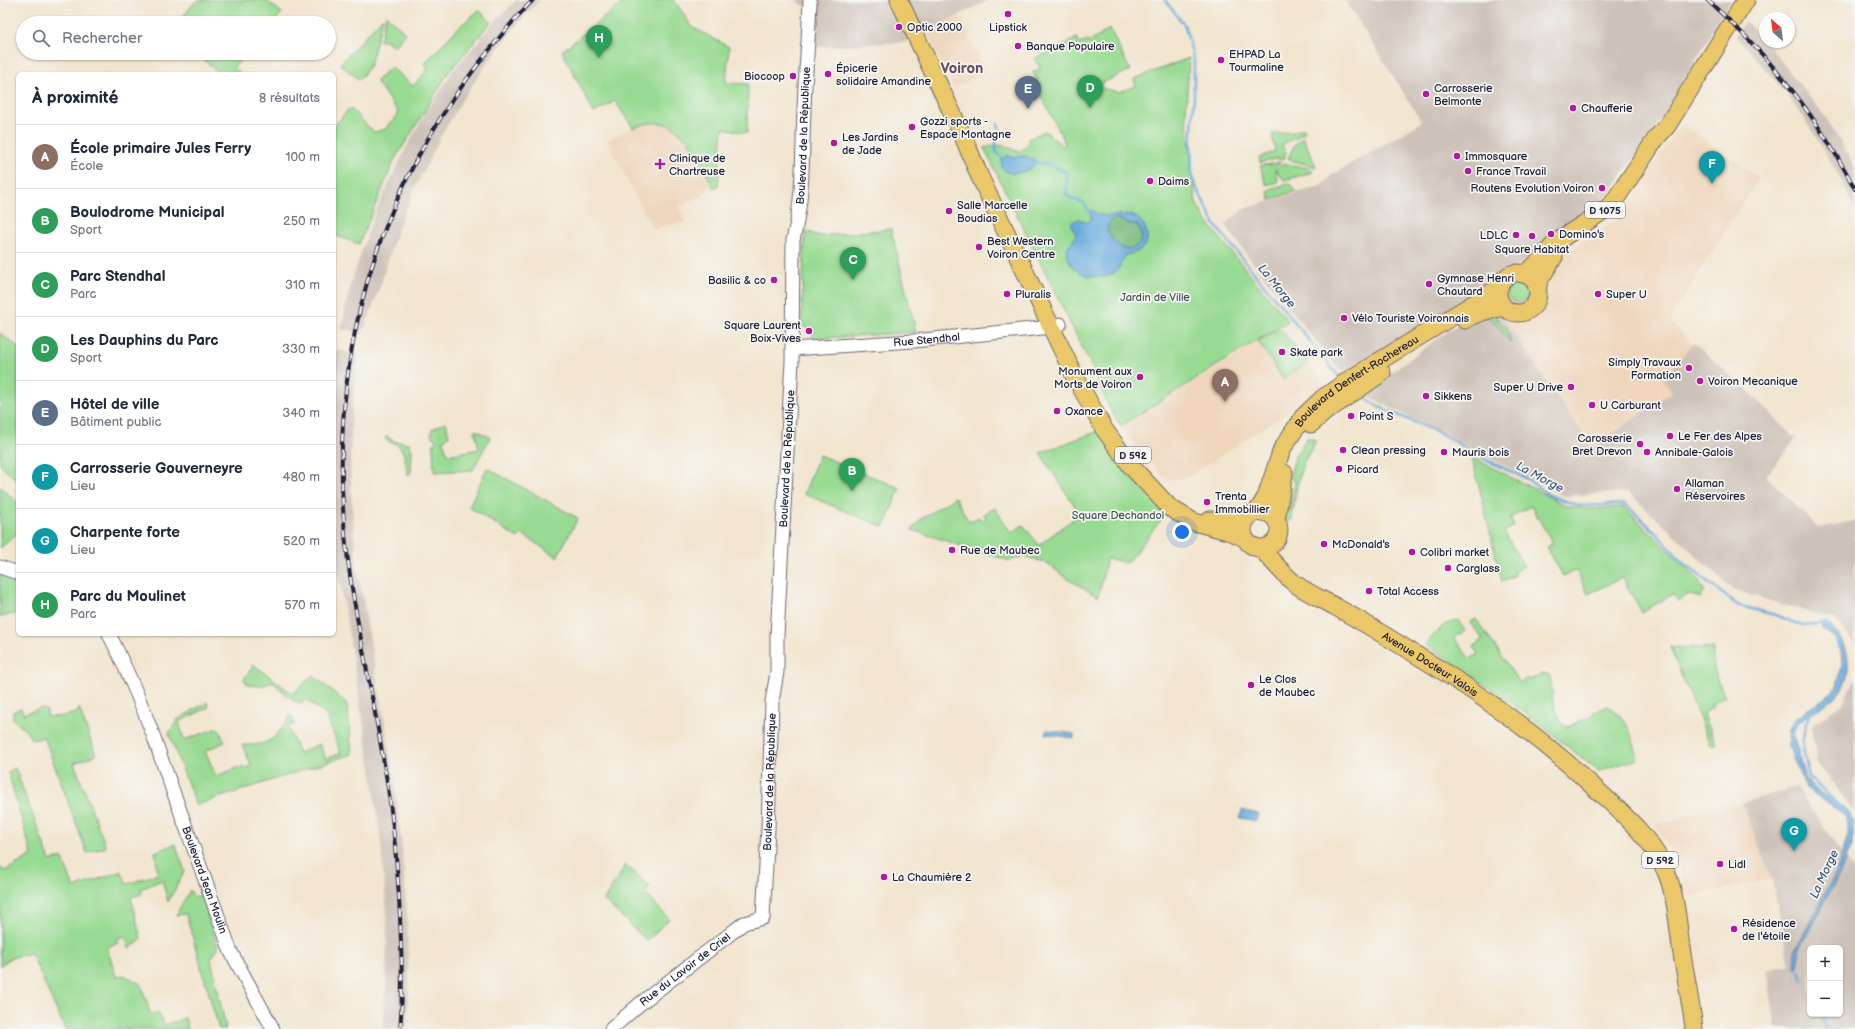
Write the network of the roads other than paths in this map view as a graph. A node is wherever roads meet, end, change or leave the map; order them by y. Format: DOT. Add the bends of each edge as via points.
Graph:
graph roads {
  1 [pos="810,0"];
  2 [pos="899,0"];
  3 [pos="1746,0"];
  4 [pos="1667,126"];
  5 [pos="1524,274"];
  6 [pos="1499,288"];
  7 [pos="1537,288"];
  8 [pos="1504,307"];
  9 [pos="1056,325"];
  10 [pos="792,349"];
  11 [pos="1350,387"];
  12 [pos="1251,515"];
  13 [pos="1276,520"];
  14 [pos="1243,538"];
  15 [pos="1277,538"];
  16 [pos="1261,549"];
  17 [pos="0,567"];
  18 [pos="16,572"];
  19 [pos="1286,574"];
  20 [pos="110,636"];
  21 [pos="763,918"];
  22 [pos="273,1029"];
  23 [pos="611,1029"];
  24 [pos="1694,1029"];
  1 -- 10 [label="street, Boulevard de la République" via="801,184 793,240"];
  2 -- 9 [label="main road, D 592" via="963,136 976,150"];
  3 -- 4 [label="main road, Boulevard Denfert-Rochereau / D 1075"];
  4 -- 5 [label="main road, Boulevard Denfert-Rochereau / D 1075" via="1613,203 1559,241"];
  4 -- 7 [label="main road, Boulevard Denfert-Rochereau / D 1075" via="1662,143 1629,194 1607,218 1556,255"];
  5 -- 6 [label="main road, Boulevard Denfert-Rochereau" via="1509,276"];
  5 -- 7 [label="main road"];
  6 -- 8 [label="main road" via="1500,302"];
  6 -- 11 [label="main road, Boulevard Denfert-Rochereau"];
  7 -- 8 [label="main road, Boulevard Denfert-Rochereau" via="1538,297 1527,311 1510,312"];
  8 -- 11 [label="main road, Boulevard Denfert-Rochereau" via="1473,315"];
  9 -- 10 [label="street, Rue Stendhal"];
  9 -- 12 [label="main road, D 592" via="1111,424 1126,446 1177,503 1201,518 1226,522"];
  9 -- 14 [label="main road, D 592" via="1074,375 1104,429 1130,466 1170,508 1194,522"];
  10 -- 21 [label="street, Boulevard de la République" via="776,636 777,672 772,702"];
  11 -- 12 [label="main road, Boulevard Denfert-Rochereau" via="1303,417 1280,455 1266,497"];
  11 -- 13 [label="main road, Boulevard Denfert-Rochereau" via="1315,419 1297,440 1287,460 1280,486"];
  12 -- 13 [label="main road" via="1264,512"];
  12 -- 14 [label="main road" via="1242,531"];
  13 -- 15 [label="main road" via="1279,526"];
  14 -- 16 [label="main road"];
  15 -- 16 [label="main road" via="1270,546"];
  15 -- 19 [label="main road"];
  16 -- 19 [label="main road, D 592"];
  17 -- 18 [label="street"];
  19 -- 24 [label="main road, Avenue Docteur Valois / D 592" via="1302,588 1470,688 1570,763 1603,784 1635,809 1655,830 1676,871 1683,899 1691,963 1689,988"];
  20 -- 22 [label="street, Boulevard Jean Moulin" via="151,725 231,952"];
  21 -- 23 [label="street, Rue du Lavoir de Criel" via="744,923"];
}
